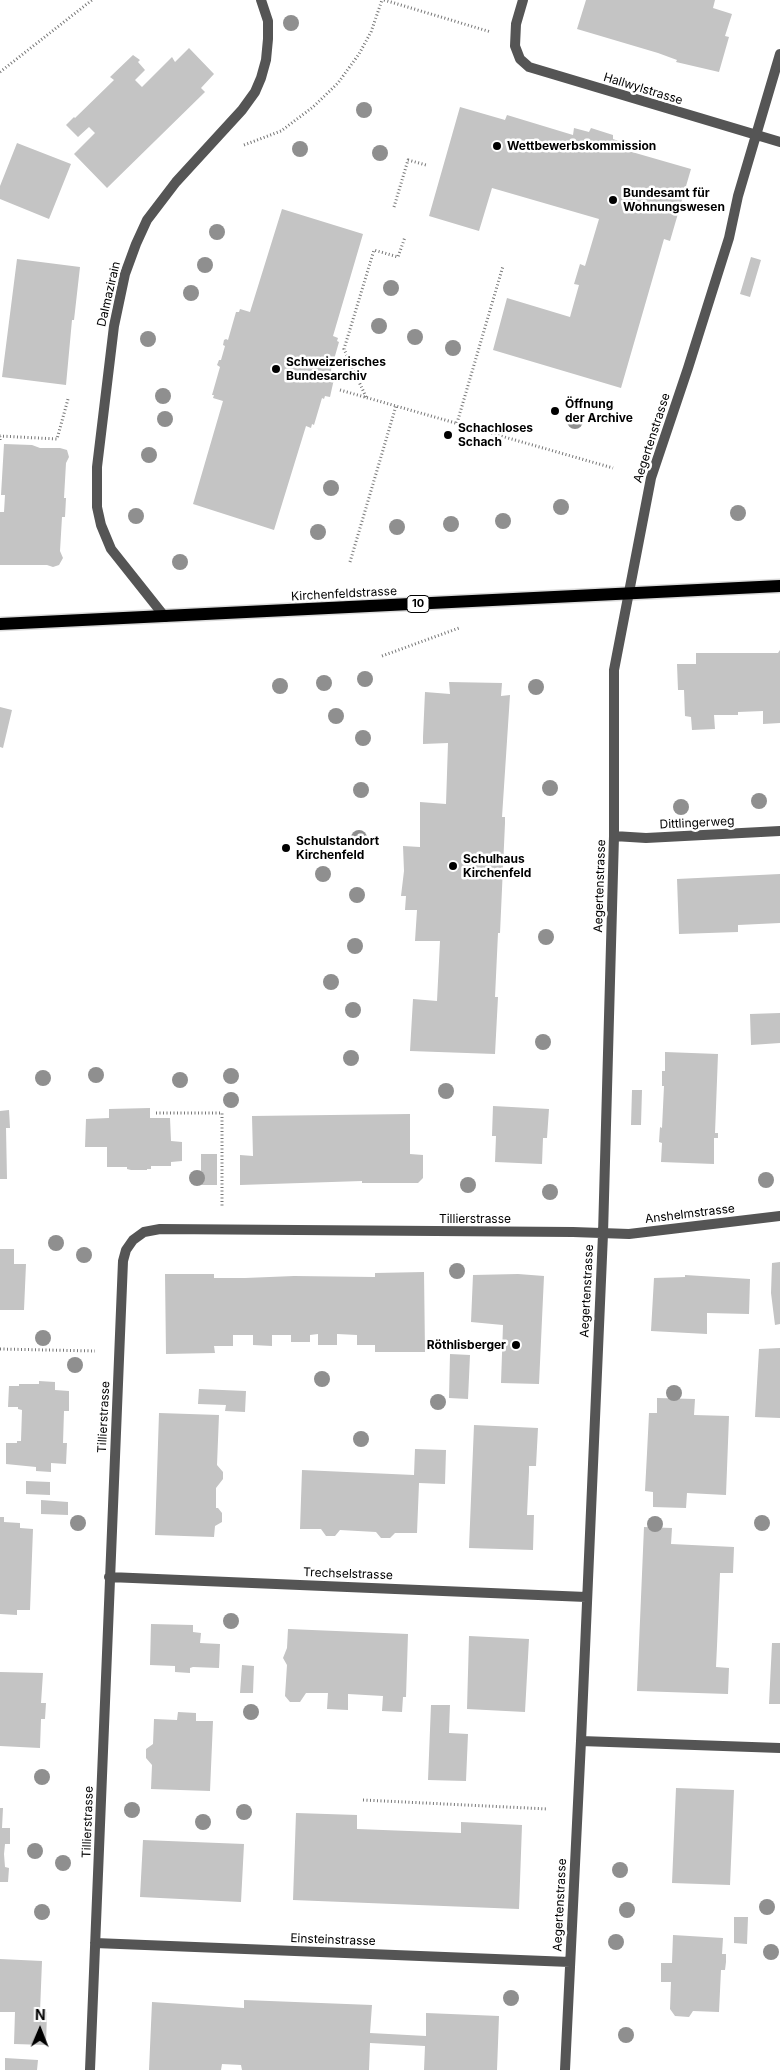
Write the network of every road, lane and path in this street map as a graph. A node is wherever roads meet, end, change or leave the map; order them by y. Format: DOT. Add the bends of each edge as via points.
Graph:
graph roads {
  1 [pos="92,0"];
  2 [pos="260,0"];
  3 [pos="383,0"];
  4 [pos="523,0"];
  5 [pos="491,32"];
  6 [pos="780,54"];
  7 [pos="0,72"];
  8 [pos="757,137"];
  9 [pos="214,140"];
  10 [pos="780,142"];
  11 [pos="426,165"];
  12 [pos="394,207"];
  13 [pos="404,237"];
  14 [pos="503,266"];
  15 [pos="340,390"];
  16 [pos="366,398"];
  17 [pos="68,399"];
  18 [pos="396,406"];
  19 [pos="457,423"];
  20 [pos="0,440"];
  21 [pos="613,468"];
  22 [pos="350,562"];
  23 [pos="780,586"];
  24 [pos="627,594"];
  25 [pos="165,617"];
  26 [pos="0,624"];
  27 [pos="780,832"];
  28 [pos="614,836"];
  29 [pos="156,1113"];
  30 [pos="222,1209"];
  31 [pos="780,1216"];
  32 [pos="602,1234"];
  33 [pos="0,1349"];
  34 [pos="95,1351"];
  35 [pos="109,1577"];
  36 [pos="586,1596"];
  37 [pos="581,1741"];
  38 [pos="780,1748"];
  39 [pos="363,1800"];
  40 [pos="548,1809"];
  41 [pos="95,1943"];
  42 [pos="570,1962"];
  43 [pos="90,2070"];
  44 [pos="565,2070"];
  45 [pos="576,2070"];
  1 -- 7 [label="path"];
  2 -- 9 [label="street, Dalmazirain" via="268,30 264,70 250,100"];
  3 -- 5 [label="path"];
  3 -- 9 [label="path" via="359,54 313,108 281,131 227,150"];
  4 -- 8 [label="street, Hallwylstrasse" via="515,41 520,59 535,70"];
  6 -- 8 [label="street, Aegertenstrasse"];
  8 -- 10 [label="street, Hallwylstrasse"];
  8 -- 24 [label="street, Aegertenstrasse" via="708,303 650,478"];
  9 -- 25 [label="street, Dalmazirain" via="165,196 136,244 119,296 96,467 98,515 110,549"];
  11 -- 12 [label="path" via="408,160"];
  13 -- 16 [label="path" via="398,257 374,250 344,349"];
  14 -- 19 [label="path"];
  15 -- 16 [label="path"];
  16 -- 18 [label="path"];
  17 -- 20 [label="path" via="57,440 0,436"];
  18 -- 19 [label="path"];
  18 -- 22 [label="path"];
  19 -- 21 [label="path"];
  23 -- 24 [label="main road, Kirchenfeldstrasse / 10"];
  24 -- 25 [label="main road, Kirchenfeldstrasse / 10"];
  24 -- 28 [label="street, Aegertenstrasse" via="614,670"];
  25 -- 26 [label="main road, Kirchenfeldstrasse / 10"];
  27 -- 28 [label="street, Dittlingerweg" via="646,838"];
  28 -- 32 [label="street, Aegertenstrasse"];
  29 -- 30 [label="path" via="222,1113"];
  31 -- 32 [label="street, Anshelmstrasse" via="629,1234"];
  32 -- 35 [label="street, Tillierstrasse" via="170,1229 144,1232 133,1240 123,1261"];
  32 -- 36 [label="street, Aegertenstrasse"];
  33 -- 34 [label="path"];
  35 -- 36 [label="street, Trechselstrasse"];
  35 -- 41 [label="street, Tillierstrasse"];
  36 -- 37 [label="street, Aegertenstrasse"];
  37 -- 38 [label="street"];
  37 -- 42 [label="street, Aegertenstrasse"];
  39 -- 40 [label="path"];
  41 -- 42 [label="street, Einsteinstrasse"];
  41 -- 43 [label="street, Tillierstrasse"];
  42 -- 44 [label="street, Aegertenstrasse"];
  44 -- 45 [label="street"];
}
